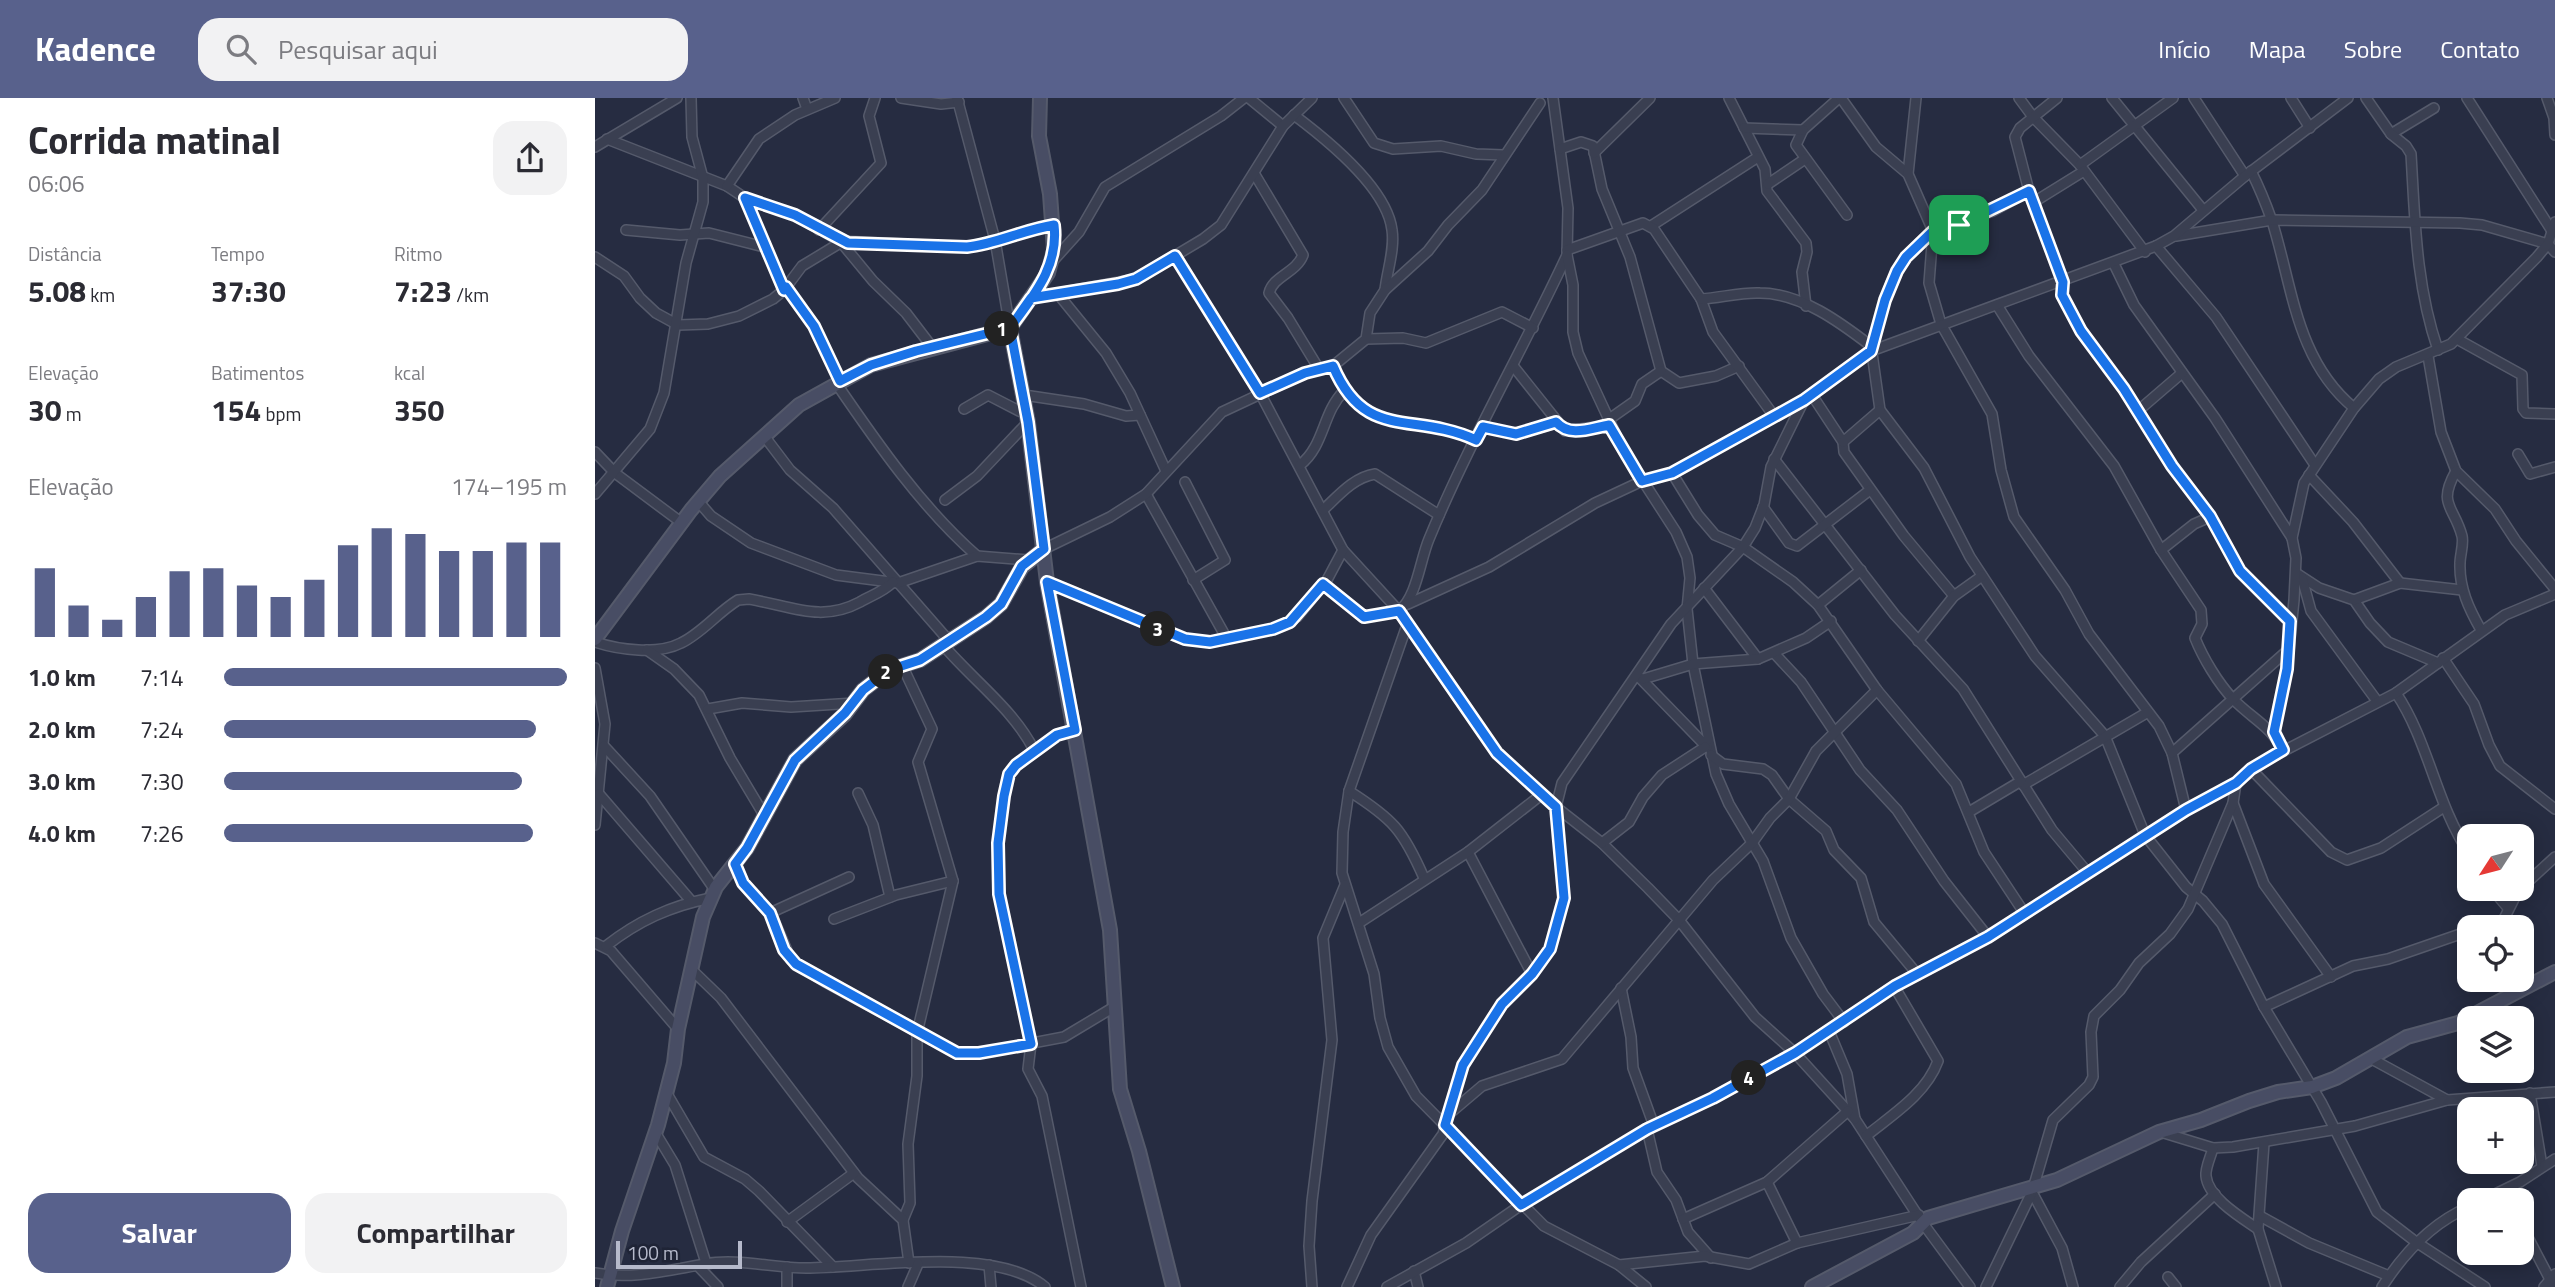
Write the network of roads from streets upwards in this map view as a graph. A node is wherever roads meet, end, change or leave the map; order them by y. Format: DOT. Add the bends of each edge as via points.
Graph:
graph roads {
  1 [pos="677,98"];
  2 [pos="691,98"];
  3 [pos="803,98"];
  4 [pos="835,98"];
  5 [pos="875,98"];
  6 [pos="901,98"];
  7 [pos="1040,98"];
  8 [pos="1246,98"];
  9 [pos="1312,98"];
  10 [pos="1344,98"];
  11 [pos="1650,98"];
  12 [pos="1729,98"];
  13 [pos="1840,98"];
  14 [pos="1916,98"];
  15 [pos="2019,98"];
  16 [pos="2057,98"];
  17 [pos="2112,98"];
  18 [pos="2173,98"];
  19 [pos="2194,98"];
  20 [pos="2291,98"];
  21 [pos="2348,98"];
  22 [pos="2366,98"];
  23 [pos="2467,98"];
  24 [pos="2547,98"];
  25 [pos="958,100"];
  26 [pos="1536,100"];
  27 [pos="1552,103"];
  28 [pos="2434,107"];
  29 [pos="807,109"];
  30 [pos="1294,115"];
  31 [pos="2033,117"];
  32 [pos="2555,118"];
  33 [pos="2134,124"];
  34 [pos="1283,126"];
  35 [pos="1744,128"];
  36 [pos="2309,128"];
  37 [pos="1803,131"];
  38 [pos="2391,134"];
  39 [pos="2555,135"];
  40 [pos="607,139"];
  41 [pos="596,145"];
  42 [pos="1560,149"];
  43 [pos="1594,153"];
  44 [pos="1504,155"];
  45 [pos="1758,157"];
  46 [pos="1805,159"];
  47 [pos="2082,168"];
  48 [pos="1254,173"];
  49 [pos="1908,174"];
  50 [pos="2248,174"];
  51 [pos="703,178"];
  52 [pos="1768,184"];
  53 [pos="727,186"];
  54 [pos="2029,191"];
  55 [pos="745,198"];
  56 [pos="2034,202"];
  57 [pos="2203,210"];
  58 [pos="1847,215"];
  59 [pos="2272,220"];
  60 [pos="2413,223"];
  61 [pos="1054,225"];
  62 [pos="1651,226"];
  63 [pos="2554,227"];
  64 [pos="626,230"];
  65 [pos="820,230"];
  66 [pos="1621,231"];
  67 [pos="1933,231"];
  68 [pos="695,232"];
  69 [pos="2174,236"];
  70 [pos="995,240"];
  71 [pos="840,242"];
  72 [pos="2548,244"];
  73 [pos="2157,246"];
  74 [pos="764,247"];
  75 [pos="2145,252"];
  76 [pos="2555,252"];
  77 [pos="1567,253"];
  78 [pos="1175,256"];
  79 [pos="595,257"];
  80 [pos="1052,262"];
  81 [pos="2114,264"];
  82 [pos="2063,282"];
  83 [pos="785,289"];
  84 [pos="1385,290"];
  85 [pos="1058,294"];
  86 [pos="1031,298"];
  87 [pos="1701,299"];
  88 [pos="1997,305"];
  89 [pos="1806,306"];
  90 [pos="1941,324"];
  91 [pos="678,325"];
  92 [pos="1010,328"];
  93 [pos="1533,328"];
  94 [pos="1366,339"];
  95 [pos="2457,339"];
  96 [pos="932,347"];
  97 [pos="1871,349"];
  98 [pos="2438,350"];
  99 [pos="2428,356"];
  100 [pos="1333,366"];
  101 [pos="1739,366"];
  102 [pos="1514,367"];
  103 [pos="1319,369"];
  104 [pos="1661,371"];
  105 [pos="2182,373"];
  106 [pos="838,382"];
  107 [pos="1344,391"];
  108 [pos="1260,393"];
  109 [pos="1024,395"];
  110 [pos="1808,397"];
  111 [pos="2354,408"];
  112 [pos="964,409"];
  113 [pos="1880,410"];
  114 [pos="2139,410"];
  115 [pos="2555,414"];
  116 [pos="1140,415"];
  117 [pos="1774,416"];
  118 [pos="1028,418"];
  119 [pos="1556,422"];
  120 [pos="1609,423"];
  121 [pos="1483,427"];
  122 [pos="765,437"];
  123 [pos="1476,440"];
  124 [pos="1843,442"];
  125 [pos="595,452"];
  126 [pos="2518,454"];
  127 [pos="1775,459"];
  128 [pos="1300,465"];
  129 [pos="2315,465"];
  130 [pos="2555,467"];
  131 [pos="1165,471"];
  132 [pos="2456,471"];
  133 [pos="615,473"];
  134 [pos="1672,473"];
  135 [pos="2309,475"];
  136 [pos="1642,481"];
  137 [pos="1185,482"];
  138 [pos="1870,490"];
  139 [pos="595,494"];
  140 [pos="1146,494"];
  141 [pos="944,500"];
  142 [pos="698,501"];
  143 [pos="1763,507"];
  144 [pos="1323,510"];
  145 [pos="1439,515"];
  146 [pos="2210,516"];
  147 [pos="682,523"];
  148 [pos="1825,523"];
  149 [pos="2292,538"];
  150 [pos="1743,547"];
  151 [pos="1044,549"];
  152 [pos="1343,550"];
  153 [pos="2161,550"];
  154 [pos="977,556"];
  155 [pos="1028,561"];
  156 [pos="1861,570"];
  157 [pos="1982,576"];
  158 [pos="2299,576"];
  159 [pos="1193,580"];
  160 [pos="895,582"];
  161 [pos="1047,582"];
  162 [pos="2400,583"];
  163 [pos="1323,584"];
  164 [pos="1704,588"];
  165 [pos="2462,590"];
  166 [pos="2555,591"];
  167 [pos="1954,596"];
  168 [pos="2354,600"];
  169 [pos="1408,604"];
  170 [pos="1818,605"];
  171 [pos="1687,609"];
  172 [pos="1399,611"];
  173 [pos="1831,621"];
  174 [pos="2290,621"];
  175 [pos="1407,625"];
  176 [pos="2481,630"];
  177 [pos="1227,639"];
  178 [pos="595,640"];
  179 [pos="1918,641"];
  180 [pos="947,644"];
  181 [pos="647,650"];
  182 [pos="2288,650"];
  183 [pos="1775,653"];
  184 [pos="1758,659"];
  185 [pos="2441,661"];
  186 [pos="1693,664"];
  187 [pos="902,665"];
  188 [pos="595,668"];
  189 [pos="1639,677"];
  190 [pos="1877,690"];
  191 [pos="2396,693"];
  192 [pos="2233,699"];
  193 [pos="2377,701"];
  194 [pos="855,703"];
  195 [pos="708,709"];
  196 [pos="2148,712"];
  197 [pos="1075,730"];
  198 [pos="2274,732"];
  199 [pos="1834,733"];
  200 [pos="2105,736"];
  201 [pos="604,746"];
  202 [pos="1708,749"];
  203 [pos="1034,750"];
  204 [pos="2283,750"];
  205 [pos="2172,753"];
  206 [pos="2251,769"];
  207 [pos="2022,783"];
  208 [pos="2236,783"];
  209 [pos="598,790"];
  210 [pos="1349,791"];
  211 [pos="858,793"];
  212 [pos="1541,795"];
  213 [pos="1789,799"];
  214 [pos="2233,803"];
  215 [pos="1556,807"];
  216 [pos="2444,807"];
  217 [pos="2555,808"];
  218 [pos="2186,810"];
  219 [pos="1969,812"];
  220 [pos="764,815"];
  221 [pos="595,825"];
  222 [pos="2457,831"];
  223 [pos="2145,835"];
  224 [pos="1602,843"];
  225 [pos="1752,844"];
  226 [pos="1468,852"];
  227 [pos="2555,858"];
  228 [pos="735,864"];
  229 [pos="2088,873"];
  230 [pos="2534,876"];
  231 [pos="849,877"];
  232 [pos="1424,878"];
  233 [pos="953,881"];
  234 [pos="1345,885"];
  235 [pos="713,894"];
  236 [pos="2194,895"];
  237 [pos="890,897"];
  238 [pos="2502,901"];
  239 [pos="2512,901"];
  240 [pos="692,902"];
  241 [pos="1334,908"];
  242 [pos="1351,908"];
  243 [pos="2508,908"];
  244 [pos="770,913"];
  245 [pos="2025,914"];
  246 [pos="2505,915"];
  247 [pos="834,919"];
  248 [pos="1679,920"];
  249 [pos="1359,923"];
  250 [pos="2457,935"];
  251 [pos="1988,937"];
  252 [pos="595,943"];
  253 [pos="606,946"];
  254 [pos="691,969"];
  255 [pos="2555,972"];
  256 [pos="1532,974"];
  257 [pos="1918,975"];
  258 [pos="2331,977"];
  259 [pos="1895,986"];
  260 [pos="1621,988"];
  261 [pos="1114,1007"];
  262 [pos="2264,1007"];
  263 [pos="1844,1022"];
  264 [pos="678,1029"];
  265 [pos="1829,1031"];
  266 [pos="917,1032"];
  267 [pos="1031,1044"];
  268 [pos="1795,1053"];
  269 [pos="2370,1058"];
  270 [pos="2312,1087"];
  271 [pos="665,1091"];
  272 [pos="2555,1092"];
  273 [pos="2531,1093"];
  274 [pos="2447,1100"];
  275 [pos="1848,1111"];
  276 [pos="1449,1114"];
  277 [pos="1855,1119"];
  278 [pos="1445,1125"];
  279 [pos="1651,1128"];
  280 [pos="2332,1129"];
  281 [pos="655,1132"];
  282 [pos="2159,1132"];
  283 [pos="1866,1136"];
  284 [pos="2264,1143"];
  285 [pos="2213,1148"];
  286 [pos="2555,1158"];
  287 [pos="2542,1166"];
  288 [pos="854,1173"];
  289 [pos="1767,1182"];
  290 [pos="2509,1188"];
  291 [pos="2034,1189"];
  292 [pos="2215,1194"];
  293 [pos="1521,1205"];
  294 [pos="2457,1214"];
  295 [pos="2260,1216"];
  296 [pos="1683,1219"];
  297 [pos="1920,1219"];
  298 [pos="903,1220"];
  299 [pos="787,1222"];
  300 [pos="2258,1229"];
  301 [pos="2416,1242"];
  302 [pos="1797,1243"];
  303 [pos="2534,1249"];
  304 [pos="1711,1258"];
  305 [pos="913,1263"];
  306 [pos="702,1265"];
  307 [pos="989,1265"];
  308 [pos="1619,1265"];
  309 [pos="787,1267"];
  310 [pos="834,1267"];
  311 [pos="1414,1271"];
  312 [pos="595,1273"];
  313 [pos="2389,1276"];
  314 [pos="2168,1277"];
  315 [pos="608,1281"];
  316 [pos="2551,1282"];
  317 [pos="2272,1285"];
  318 [pos="718,1287"];
  319 [pos="787,1287"];
  320 [pos="908,1287"];
  321 [pos="991,1287"];
  322 [pos="1045,1287"];
  323 [pos="1081,1287"];
  324 [pos="1173,1287"];
  325 [pos="1312,1287"];
  326 [pos="1347,1287"];
  327 [pos="1387,1287"];
  328 [pos="1418,1287"];
  329 [pos="1646,1287"];
  330 [pos="1812,1287"];
  331 [pos="1970,1287"];
  332 [pos="1986,1287"];
  333 [pos="2073,1287"];
  334 [pos="2120,1287"];
  335 [pos="2176,1287"];
  336 [pos="2382,1287"];
  337 [pos="2485,1287"];
  1 -- 40 [label="street"];
  2 -- 51 [label="street" via="692,137"];
  3 -- 29 [label="street"];
  4 -- 29 [label="street"];
  5 -- 65 [label="street" via="869,116 881,163"];
  6 -- 25 [label="street" via="941,104"];
  7 -- 61 [label="street" via="1039,136"];
  8 -- 34 [label="street"];
  8 -- 80 [label="street" via="1105,187 1079,232"];
  9 -- 30 [label="street"];
  10 -- 44 [label="street" via="1374,143 1393,149 1441,146"];
  11 -- 43 [label="street"];
  12 -- 35 [label="street"];
  13 -- 37 [label="street"];
  13 -- 49 [label="street" via="1876,147"];
  14 -- 49 [label="street"];
  15 -- 31 [label="street"];
  16 -- 31 [label="street"];
  17 -- 33 [label="street"];
  18 -- 33 [label="street"];
  19 -- 50 [label="street"];
  20 -- 36 [label="street"];
  21 -- 36 [label="street"];
  22 -- 38 [label="street"];
  23 -- 63 [label="street"];
  24 -- 32 [label="street"];
  25 -- 70 [label="street"];
  26 -- 27 [label="street"];
  26 -- 44 [label="street"];
  27 -- 42 [label="street"];
  28 -- 38 [label="street"];
  29 -- 53 [label="street" via="759,139"];
  30 -- 34 [label="street"];
  30 -- 84 [label="street" via="1346,156 1382,206 1393,240"];
  31 -- 47 [label="street"];
  31 -- 54 [label="street" via="2015,137"];
  32 -- 39 [label="street"];
  33 -- 47 [label="street"];
  33 -- 57 [label="street"];
  34 -- 48 [label="street"];
  35 -- 37 [label="street"];
  35 -- 45 [label="street"];
  36 -- 50 [label="street"];
  37 -- 46 [label="street" via="1796,145"];
  38 -- 60 [label="street" via="2411,154"];
  40 -- 41 [label="street"];
  40 -- 51 [label="street"];
  42 -- 43 [label="street" via="1581,142 1593,146"];
  42 -- 77 [label="street" via="1568,208"];
  43 -- 66 [label="street" via="1602,189"];
  44 -- 84 [label="street" via="1482,190 1429,251"];
  45 -- 52 [label="street"];
  45 -- 62 [label="street"];
  46 -- 52 [label="street"];
  46 -- 58 [label="street"];
  47 -- 56 [label="street"];
  47 -- 75 [label="street"];
  48 -- 78 [label="street" via="1221,225"];
  48 -- 103 [label="street" via="1303,255 1300,264 1271,286 1269,293 1289,317"];
  49 -- 67 [label="street"];
  50 -- 57 [label="street"];
  50 -- 59 [label="street"];
  51 -- 53 [label="street"];
  51 -- 68 [label="street" via="703,202"];
  52 -- 89 [label="street" via="1767,191 1806,243 1802,272"];
  53 -- 55 [label="street"];
  54 -- 56 [label="street"];
  54 -- 67 [label="street" via="1984,215"];
  55 -- 65 [label="street" via="795,215"];
  55 -- 74 [label="street"];
  56 -- 82 [label="street"];
  57 -- 69 [label="street"];
  59 -- 60 [label="street"];
  59 -- 69 [label="street"];
  59 -- 111 [label="street" via="2305,344 2323,376"];
  60 -- 72 [label="street" via="2482,225"];
  60 -- 98 [label="street" via="2421,288"];
  61 -- 70 [label="street"];
  61 -- 80 [label="street"];
  62 -- 66 [label="street" via="1643,223"];
  62 -- 87 [label="street"];
  63 -- 72 [label="street"];
  64 -- 68 [label="street"];
  65 -- 71 [label="street"];
  66 -- 77 [label="street"];
  66 -- 104 [label="street"];
  67 -- 90 [label="street" via="1929,283"];
  67 -- 97 [label="street" via="1897,271"];
  68 -- 74 [label="street" via="727,235"];
  68 -- 91 [label="street"];
  69 -- 73 [label="street"];
  70 -- 71 [label="street" via="967,247"];
  70 -- 92 [label="street"];
  71 -- 83 [label="street" via="802,266"];
  71 -- 96 [label="street"];
  72 -- 76 [label="street"];
  72 -- 95 [label="street"];
  73 -- 75 [label="street"];
  73 -- 129 [label="street" via="2224,328"];
  74 -- 83 [label="street"];
  75 -- 81 [label="street"];
  77 -- 93 [label="street"];
  77 -- 120 [label="street" via="1578,353"];
  78 -- 85 [label="street" via="1136,279"];
  78 -- 108 [label="street"];
  79 -- 91 [label="street" via="624,276 648,307"];
  80 -- 86 [label="street"];
  81 -- 82 [label="street"];
  81 -- 105 [label="street" via="2134,305"];
  82 -- 88 [label="street"];
  82 -- 114 [label="street" via="2062,295 2081,331"];
  83 -- 91 [label="street" via="739,316"];
  83 -- 106 [label="street" via="814,326"];
  84 -- 94 [label="street" via="1370,313"];
  85 -- 86 [label="street"];
  85 -- 116 [label="street" via="1106,353"];
  86 -- 92 [label="street"];
  87 -- 89 [label="street" via="1761,293"];
  87 -- 101 [label="street" via="1713,332"];
  88 -- 90 [label="street"];
  88 -- 153 [label="street" via="2029,356 2114,466"];
  89 -- 97 [label="street" via="1840,322"];
  90 -- 97 [label="street"];
  90 -- 196 [label="street" via="1992,414 2009,503 2020,528 2065,590 2096,644"];
  91 -- 133 [label="street" via="659,412"];
  92 -- 96 [label="street"];
  92 -- 109 [label="street"];
  93 -- 94 [label="street" via="1502,312 1426,343"];
  93 -- 102 [label="street"];
  94 -- 100 [label="street"];
  95 -- 98 [label="street"];
  95 -- 115 [label="street" via="2522,375 2526,413"];
  96 -- 106 [label="street" via="871,365"];
  97 -- 110 [label="street"];
  97 -- 113 [label="street"];
  98 -- 99 [label="street"];
  99 -- 111 [label="street" via="2386,372"];
  99 -- 132 [label="street" via="2441,432"];
  100 -- 103 [label="street"];
  100 -- 107 [label="street"];
  101 -- 104 [label="street" via="1679,383"];
  101 -- 117 [label="street"];
  102 -- 119 [label="street"];
  102 -- 121 [label="street"];
  103 -- 108 [label="street"];
  104 -- 120 [label="street" via="1642,384 1635,401"];
  105 -- 114 [label="street"];
  105 -- 149 [label="street"];
  106 -- 122 [label="street" via="799,405"];
  106 -- 154 [label="street" via="922,498"];
  107 -- 123 [label="street" via="1370,414 1456,431"];
  107 -- 128 [label="street" via="1329,411 1318,446"];
  108 -- 128 [label="street"];
  108 -- 131 [label="street" via="1214,418"];
  109 -- 116 [label="street"];
  109 -- 118 [label="street"];
  110 -- 117 [label="street"];
  110 -- 124 [label="street"];
  110 -- 127 [label="street"];
  111 -- 129 [label="street"];
  112 -- 118 [label="street" via="988,395"];
  113 -- 124 [label="street"];
  113 -- 157 [label="street" via="1924,468"];
  114 -- 146 [label="street" via="2172,466"];
  116 -- 131 [label="street"];
  117 -- 134 [label="street"];
  118 -- 141 [label="street" via="977,475"];
  118 -- 151 [label="street"];
  119 -- 120 [label="street" via="1565,430 1577,431"];
  119 -- 121 [label="street" via="1516,434"];
  120 -- 136 [label="street"];
  121 -- 123 [label="street"];
  122 -- 142 [label="street"];
  122 -- 160 [label="street"];
  123 -- 145 [label="street"];
  124 -- 138 [label="street" via="1844,452"];
  125 -- 133 [label="street"];
  126 -- 130 [label="street" via="2530,474"];
  127 -- 143 [label="street"];
  127 -- 148 [label="street"];
  128 -- 144 [label="street"];
  129 -- 135 [label="street"];
  131 -- 140 [label="street"];
  132 -- 165 [label="street" via="2446,496 2462,536"];
  132 -- 166 [label="street" via="2495,509"];
  133 -- 139 [label="street"];
  133 -- 147 [label="street"];
  134 -- 136 [label="street"];
  134 -- 150 [label="street" via="1715,535"];
  135 -- 149 [label="street"];
  135 -- 162 [label="street"];
  136 -- 169 [label="street" via="1595,503 1489,568"];
  136 -- 171 [label="street" via="1687,557"];
  137 -- 159 [label="street" via="1226,560"];
  138 -- 148 [label="street"];
  138 -- 167 [label="street"];
  140 -- 151 [label="street"];
  140 -- 159 [label="street"];
  142 -- 147 [label="street"];
  142 -- 160 [label="street" via="712,516 759,547 836,575"];
  143 -- 148 [label="street" via="1793,546"];
  143 -- 150 [label="street"];
  144 -- 145 [label="street" via="1347,488 1375,474"];
  144 -- 152 [label="street"];
  145 -- 169 [label="street"];
  146 -- 153 [label="street"];
  146 -- 174 [label="street" via="2240,571"];
  147 -- 178 [label="street"];
  148 -- 156 [label="street"];
  149 -- 158 [label="street"];
  150 -- 164 [label="street"];
  150 -- 170 [label="street"];
  151 -- 155 [label="street"];
  151 -- 161 [label="street"];
  152 -- 163 [label="street"];
  152 -- 172 [label="street"];
  153 -- 192 [label="street" via="2200,610 2202,624 2195,638"];
  154 -- 155 [label="street"];
  154 -- 160 [label="street"];
  155 -- 180 [label="street" via="1001,604"];
  156 -- 170 [label="street"];
  156 -- 179 [label="street"];
  157 -- 167 [label="street"];
  157 -- 200 [label="street" via="2051,678"];
  158 -- 168 [label="street" via="2329,593"];
  158 -- 174 [label="street"];
  158 -- 193 [label="street" via="2311,611"];
  159 -- 177 [label="street"];
  160 -- 180 [label="street"];
  160 -- 181 [label="street" via="851,607 823,615 738,600 681,643"];
  161 -- 177 [label="street" via="1185,639"];
  161 -- 197 [label="street"];
  162 -- 165 [label="street"];
  162 -- 168 [label="street"];
  163 -- 172 [label="street" via="1364,617"];
  163 -- 177 [label="street" via="1290,622"];
  164 -- 171 [label="street"];
  164 -- 184 [label="street"];
  165 -- 176 [label="street"];
  166 -- 176 [label="street"];
  167 -- 179 [label="street"];
  168 -- 185 [label="street" via="2388,642"];
  169 -- 172 [label="street"];
  170 -- 173 [label="street"];
  171 -- 186 [label="street"];
  171 -- 189 [label="street" via="1671,624"];
  172 -- 175 [label="street"];
  173 -- 183 [label="street"];
  173 -- 190 [label="street"];
  174 -- 182 [label="street"];
  175 -- 210 [label="street"];
  175 -- 212 [label="street" via="1497,753"];
  176 -- 185 [label="street"];
  178 -- 181 [label="street"];
  179 -- 207 [label="street" via="1963,689"];
  180 -- 187 [label="street"];
  180 -- 203 [label="street" via="982,688 1013,717"];
  181 -- 195 [label="street" via="674,669"];
  182 -- 192 [label="street"];
  182 -- 198 [label="street"];
  183 -- 184 [label="street"];
  183 -- 199 [label="street" via="1801,682"];
  184 -- 186 [label="street"];
  185 -- 191 [label="street"];
  185 -- 217 [label="street" via="2474,704 2500,766"];
  186 -- 189 [label="street"];
  186 -- 202 [label="street" via="1704,705"];
  187 -- 194 [label="street" via="873,680"];
  187 -- 233 [label="street" via="932,729 918,762"];
  188 -- 201 [label="street" via="605,724"];
  189 -- 202 [label="street"];
  189 -- 215 [label="street" via="1562,783"];
  190 -- 199 [label="street"];
  190 -- 219 [label="street" via="1956,784"];
  191 -- 193 [label="street"];
  191 -- 216 [label="street" via="2417,732"];
  192 -- 198 [label="street"];
  192 -- 205 [label="street"];
  193 -- 204 [label="street"];
  194 -- 195 [label="street" via="791,707 742,703"];
  194 -- 220 [label="street" via="795,760"];
  195 -- 220 [label="street"];
  196 -- 200 [label="street"];
  196 -- 205 [label="street"];
  197 -- 203 [label="street"];
  197 -- 261 [label="street" via="1110,930"];
  198 -- 204 [label="street"];
  199 -- 213 [label="street" via="1809,762"];
  199 -- 251 [label="street" via="1912,830"];
  200 -- 207 [label="street"];
  200 -- 223 [label="street"];
  201 -- 209 [label="street"];
  201 -- 235 [label="street" via="650,796"];
  202 -- 213 [label="street" via="1723,764 1763,769"];
  202 -- 224 [label="street" via="1662,775 1629,822"];
  202 -- 225 [label="street" via="1729,804"];
  203 -- 267 [label="street" via="1009,774 998,843 999,894"];
  204 -- 206 [label="street"];
  205 -- 218 [label="street"];
  206 -- 208 [label="street"];
  206 -- 216 [label="street" via="2331,852 2347,860 2381,848"];
  207 -- 219 [label="street"];
  207 -- 229 [label="street" via="2052,830"];
  208 -- 214 [label="street"];
  208 -- 218 [label="street"];
  209 -- 221 [label="street"];
  209 -- 240 [label="street"];
  210 -- 232 [label="street" via="1375,807 1403,834"];
  210 -- 234 [label="street" via="1343,832"];
  211 -- 237 [label="street" via="873,825"];
  212 -- 215 [label="street"];
  212 -- 226 [label="street"];
  213 -- 225 [label="street"];
  213 -- 257 [label="street" via="1826,831 1834,850 1861,878 1874,922"];
  214 -- 236 [label="street"];
  214 -- 258 [label="street" via="2264,884"];
  215 -- 224 [label="street"];
  215 -- 256 [label="street" via="1564,898 1550,949"];
  216 -- 222 [label="street"];
  218 -- 223 [label="street"];
  219 -- 245 [label="street" via="1985,852"];
  220 -- 228 [label="street"];
  223 -- 229 [label="street"];
  223 -- 236 [label="street"];
  224 -- 248 [label="street"];
  225 -- 248 [label="street"];
  225 -- 263 [label="street" via="1775,888 1791,938"];
  226 -- 232 [label="street"];
  226 -- 256 [label="street"];
  227 -- 230 [label="street"];
  228 -- 235 [label="street"];
  228 -- 244 [label="street" via="743,883"];
  229 -- 245 [label="street"];
  231 -- 244 [label="street"];
  232 -- 249 [label="street"];
  233 -- 237 [label="street"];
  233 -- 266 [label="street"];
  234 -- 241 [label="street"];
  234 -- 242 [label="street"];
  235 -- 240 [label="street"];
  235 -- 254 [label="street"];
  236 -- 262 [label="street" via="2222,924"];
  236 -- 291 [label="street" via="2170,934 2094,1016 2093,1077 2053,1120"];
  237 -- 247 [label="street"];
  238 -- 243 [label="street"];
  239 -- 243 [label="street"];
  240 -- 253 [label="street" via="641,922"];
  241 -- 242 [label="street"];
  241 -- 325 [label="street" via="1323,938 1332,1040 1312,1201"];
  242 -- 249 [label="street"];
  243 -- 246 [label="street"];
  244 -- 266 [label="street" via="784,950 796,964"];
  245 -- 251 [label="street"];
  248 -- 260 [label="street"];
  248 -- 268 [label="street" via="1755,1017"];
  249 -- 278 [label="street" via="1388,1047 1416,1096"];
  250 -- 258 [label="street" via="2353,966"];
  251 -- 257 [label="street"];
  252 -- 253 [label="street"];
  253 -- 264 [label="street"];
  254 -- 264 [label="street"];
  254 -- 288 [label="street" via="721,998"];
  255 -- 269 [label="street" via="2458,1023 2407,1037"];
  256 -- 276 [label="street" via="1502,1004 1463,1065"];
  257 -- 259 [label="street"];
  258 -- 262 [label="street"];
  259 -- 263 [label="street"];
  259 -- 283 [label="street" via="1938,1061 1913,1097"];
  260 -- 276 [label="street" via="1562,1059 1482,1086"];
  260 -- 279 [label="street" via="1632,1037 1633,1069"];
  261 -- 267 [label="street" via="1064,1037"];
  261 -- 324 [label="street" via="1119,1089"];
  262 -- 270 [label="street"];
  263 -- 265 [label="street"];
  264 -- 271 [label="street"];
  265 -- 268 [label="street"];
  265 -- 277 [label="street" via="1847,1074"];
  266 -- 267 [label="street" via="957,1053"];
  266 -- 298 [label="street" via="917,1076 908,1144 909,1203"];
  267 -- 323 [label="street" via="1028,1069 1042,1096"];
  268 -- 275 [label="street"];
  268 -- 279 [label="street"];
  269 -- 270 [label="street"];
  269 -- 274 [label="street"];
  270 -- 280 [label="street"];
  270 -- 282 [label="street" via="2278,1091"];
  271 -- 281 [label="street"];
  271 -- 299 [label="street" via="703,1157 744,1179"];
  272 -- 273 [label="street"];
  273 -- 274 [label="street"];
  273 -- 287 [label="street"];
  274 -- 280 [label="street"];
  275 -- 277 [label="street"];
  275 -- 289 [label="street"];
  276 -- 278 [label="street"];
  277 -- 283 [label="street"];
  278 -- 293 [label="street"];
  278 -- 326 [label="street" via="1371,1235"];
  279 -- 293 [label="street"];
  279 -- 296 [label="street" via="1654,1165"];
  280 -- 284 [label="street"];
  280 -- 301 [label="street" via="2377,1212"];
  281 -- 306 [label="street" via="675,1166"];
  281 -- 315 [label="street"];
  282 -- 285 [label="street"];
  282 -- 291 [label="street"];
  283 -- 297 [label="street"];
  284 -- 285 [label="street"];
  284 -- 295 [label="street"];
  285 -- 292 [label="street" via="2206,1178"];
  286 -- 287 [label="street"];
  287 -- 290 [label="street"];
  288 -- 298 [label="street"];
  288 -- 299 [label="street"];
  289 -- 296 [label="street"];
  289 -- 302 [label="street"];
  291 -- 297 [label="street"];
  291 -- 332 [label="street"];
  291 -- 333 [label="street" via="2058,1238"];
  292 -- 300 [label="street"];
  292 -- 334 [label="street"];
  293 -- 308 [label="street" via="1543,1226"];
  293 -- 311 [label="street"];
  294 -- 301 [label="street"];
  295 -- 300 [label="street"];
  295 -- 313 [label="street" via="2309,1243"];
  296 -- 304 [label="street" via="1688,1232"];
  297 -- 302 [label="street"];
  297 -- 330 [label="street" via="1900,1240"];
  297 -- 331 [label="street"];
  298 -- 305 [label="street"];
  299 -- 310 [label="street"];
  300 -- 317 [label="street"];
  301 -- 313 [label="street"];
  301 -- 337 [label="street"];
  302 -- 304 [label="street" via="1749,1264"];
  303 -- 316 [label="street"];
  304 -- 308 [label="street"];
  305 -- 307 [label="street"];
  305 -- 310 [label="street"];
  305 -- 320 [label="street"];
  306 -- 309 [label="street"];
  306 -- 315 [label="street"];
  306 -- 318 [label="street"];
  307 -- 321 [label="street"];
  307 -- 322 [label="street" via="1018,1270"];
  308 -- 329 [label="street"];
  309 -- 310 [label="street"];
  309 -- 319 [label="street"];
  311 -- 327 [label="street"];
  311 -- 328 [label="street"];
  312 -- 315 [label="street"];
  313 -- 336 [label="street"];
  314 -- 335 [label="street"];
}
